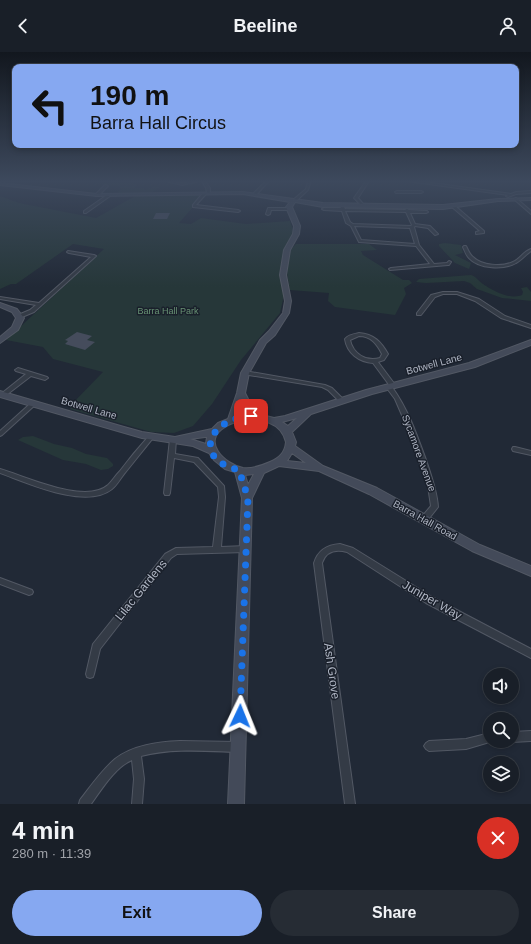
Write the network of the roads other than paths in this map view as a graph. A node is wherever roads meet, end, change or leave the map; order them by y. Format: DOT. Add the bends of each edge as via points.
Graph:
graph roads {
  1 [pos="292,216"];
  2 [pos="345,216"];
  3 [pos="411,216"];
  4 [pos="465,216"];
  5 [pos="352,225"];
  6 [pos="413,226"];
  7 [pos="477,233"];
  8 [pos="436,234"];
  9 [pos="417,245"];
  10 [pos="465,247"];
  11 [pos="531,250"];
  12 [pos="69,252"];
  13 [pos="449,262"];
  14 [pos="432,265"];
  15 [pos="391,269"];
  16 [pos="0,298"];
  17 [pos="39,304"];
  18 [pos="0,305"];
  19 [pos="419,314"];
  20 [pos="20,318"];
  21 [pos="531,327"];
  22 [pos="0,341"];
  23 [pos="531,342"];
  24 [pos="375,361"];
  25 [pos="18,370"];
  26 [pos="245,373"];
  27 [pos="30,374"];
  28 [pos="45,378"];
  29 [pos="391,386"];
  30 [pos="241,393"];
  31 [pos="2,395"];
  32 [pos="341,400"];
  33 [pos="33,404"];
  34 [pos="308,413"];
  35 [pos="255,417"];
  36 [pos="232,420"];
  37 [pos="273,421"];
  38 [pos="215,431"];
  39 [pos="287,432"];
  40 [pos="0,434"];
  41 [pos="151,437"];
  42 [pos="173,439"];
  43 [pos="290,448"];
  44 [pos="515,449"];
  45 [pos="211,450"];
  46 [pos="531,453"];
  47 [pos="171,455"];
  48 [pos="279,463"];
  49 [pos="320,468"];
  50 [pos="239,470"];
  51 [pos="261,470"];
  52 [pos="0,471"];
  53 [pos="167,493"];
  54 [pos="248,498"];
  55 [pos="424,520"];
  56 [pos="334,547"];
  57 [pos="217,549"];
  58 [pos="246,549"];
  59 [pos="531,571"];
  60 [pos="0,581"];
  61 [pos="29,592"];
  62 [pos="531,654"];
  63 [pos="90,674"];
  64 [pos="531,736"];
  65 [pos="519,737"];
  66 [pos="483,740"];
  67 [pos="429,746"];
  68 [pos="238,748"];
  69 [pos="135,754"];
  70 [pos="84,804"];
  71 [pos="137,804"];
  72 [pos="236,804"];
  73 [pos="350,804"];
  1 -- 26 [label="street" via="297,226 296,234 287,250 283,275 288,301 286,313 263,342"];
  2 -- 5 [label="street" via="348,223"];
  3 -- 6 [label="street"];
  4 -- 7 [label="street" via="484,232"];
  5 -- 6 [label="street"];
  5 -- 9 [label="street" via="360,241"];
  6 -- 8 [label="street" via="429,227"];
  6 -- 9 [label="street"];
  9 -- 14 [label="street"];
  10 -- 11 [label="street" via="473,260 495,265 514,263"];
  12 -- 17 [label="street" via="94,256"];
  13 -- 14 [label="street"];
  14 -- 15 [label="street"];
  16 -- 17 [label="street"];
  17 -- 20 [label="street"];
  18 -- 20 [label="street" via="12,308"];
  19 -- 21 [label="street" via="433,296 457,293 477,300 503,317"];
  20 -- 22 [label="street" via="15,328"];
  23 -- 29 [label="street, Botwell Lane" via="490,360"];
  24 -- 24 [label="street" via="358,357 347,339 365,335 373,337 385,354 382,359"];
  24 -- 29 [label="street"];
  25 -- 27 [label="street"];
  26 -- 30 [label="street"];
  26 -- 32 [label="street" via="323,386"];
  27 -- 28 [label="street"];
  27 -- 31 [label="street"];
  29 -- 32 [label="street, Botwell Lane"];
  29 -- 55 [label="street, Sycamore Avenue" via="425,467 435,500 436,507"];
  30 -- 35 [label="street"];
  30 -- 36 [label="street"];
  31 -- 33 [label="street, Botwell Lane"];
  32 -- 34 [label="street, Botwell Lane"];
  33 -- 40 [label="street"];
  33 -- 41 [label="street, Botwell Lane"];
  34 -- 37 [label="street, Botwell Lane"];
  34 -- 39 [label="street, Botwell Lane"];
  35 -- 36 [label="street"];
  35 -- 37 [label="street"];
  36 -- 38 [label="street"];
  37 -- 39 [label="street"];
  38 -- 42 [label="street, Botwell Lane"];
  38 -- 45 [label="street" via="210,441"];
  39 -- 43 [label="street"];
  41 -- 42 [label="street, Botwell Lane"];
  41 -- 52 [label="street" via="104,492 75,495"];
  42 -- 45 [label="street, Botwell Lane"];
  42 -- 47 [label="street"];
  43 -- 48 [label="street"];
  43 -- 49 [label="street, Barra Hall Road"];
  44 -- 46 [label="street"];
  45 -- 50 [label="street" via="220,462"];
  47 -- 53 [label="street"];
  47 -- 57 [label="street" via="196,460 221,486"];
  48 -- 49 [label="street, Barra Hall Road"];
  48 -- 51 [label="street"];
  49 -- 55 [label="street, Barra Hall Road" via="355,482"];
  50 -- 51 [label="street"];
  50 -- 54 [label="street"];
  51 -- 54 [label="street"];
  54 -- 58 [label="street"];
  55 -- 59 [label="street, Barra Hall Road" via="476,548"];
  56 -- 62 [label="street, Juniper Way" via="350,550 429,600"];
  56 -- 73 [label="street, Ash Grove" via="322,553 318,563"];
  57 -- 58 [label="street, Lilac Gardens"];
  57 -- 63 [label="street, Lilac Gardens" via="176,551 168,556 96,647"];
  58 -- 68 [label="street"];
  60 -- 61 [label="street"];
  64 -- 65 [label="street"];
  66 -- 67 [label="street" via="466,744"];
  68 -- 69 [label="street" via="162,747"];
  68 -- 72 [label="street"];
  69 -- 70 [label="street" via="114,768"];
  69 -- 71 [label="street" via="140,774"];
}
